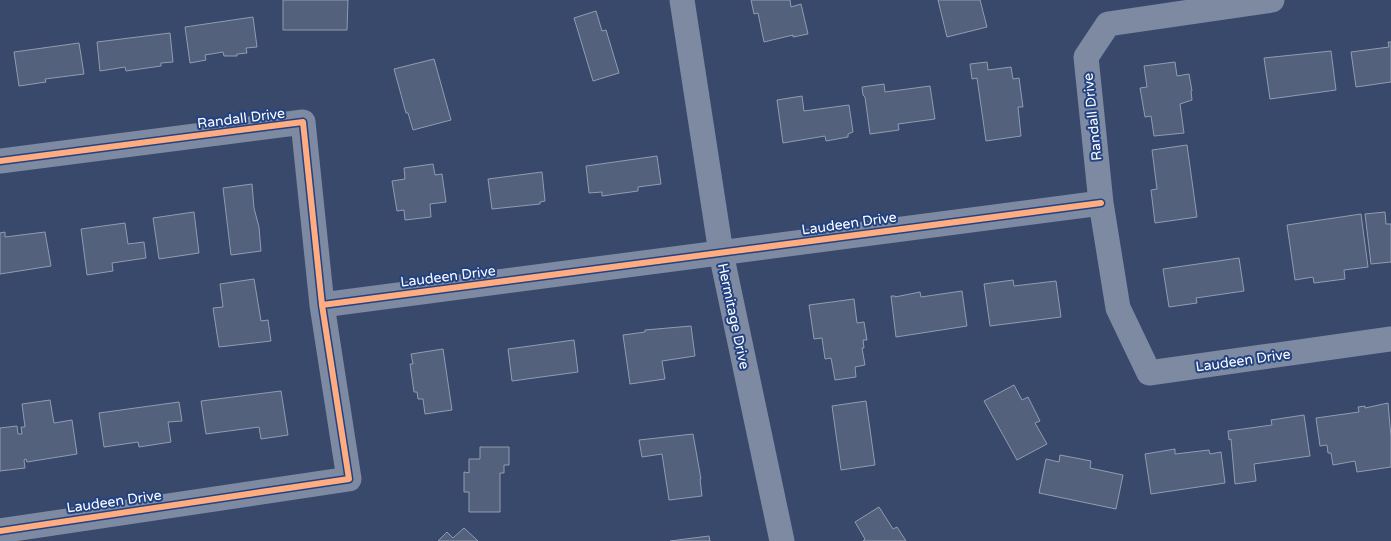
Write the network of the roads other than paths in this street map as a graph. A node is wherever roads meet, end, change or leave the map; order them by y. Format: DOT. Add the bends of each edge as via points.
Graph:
graph roads {
  1 [pos="682,0"];
  2 [pos="1272,0"];
  3 [pos="0,161"];
  4 [pos="1101,203"];
  5 [pos="721,253"];
  6 [pos="322,305"];
  7 [pos="1391,339"];
  8 [pos="0,531"];
  9 [pos="782,541"];
  1 -- 5 [label="street, Hermitage Drive"];
  2 -- 4 [label="street, Randall Drive" via="1108,24 1086,57"];
  3 -- 6 [label="street, Randall Drive" via="303,122"];
  4 -- 5 [label="street, Laudeen Drive"];
  4 -- 7 [label="street, Laudeen Drive" via="1118,308 1149,373"];
  5 -- 6 [label="street, Laudeen Drive"];
  5 -- 9 [label="street, Hermitage Drive"];
  6 -- 8 [label="street, Laudeen Drive" via="350,479"];
}
